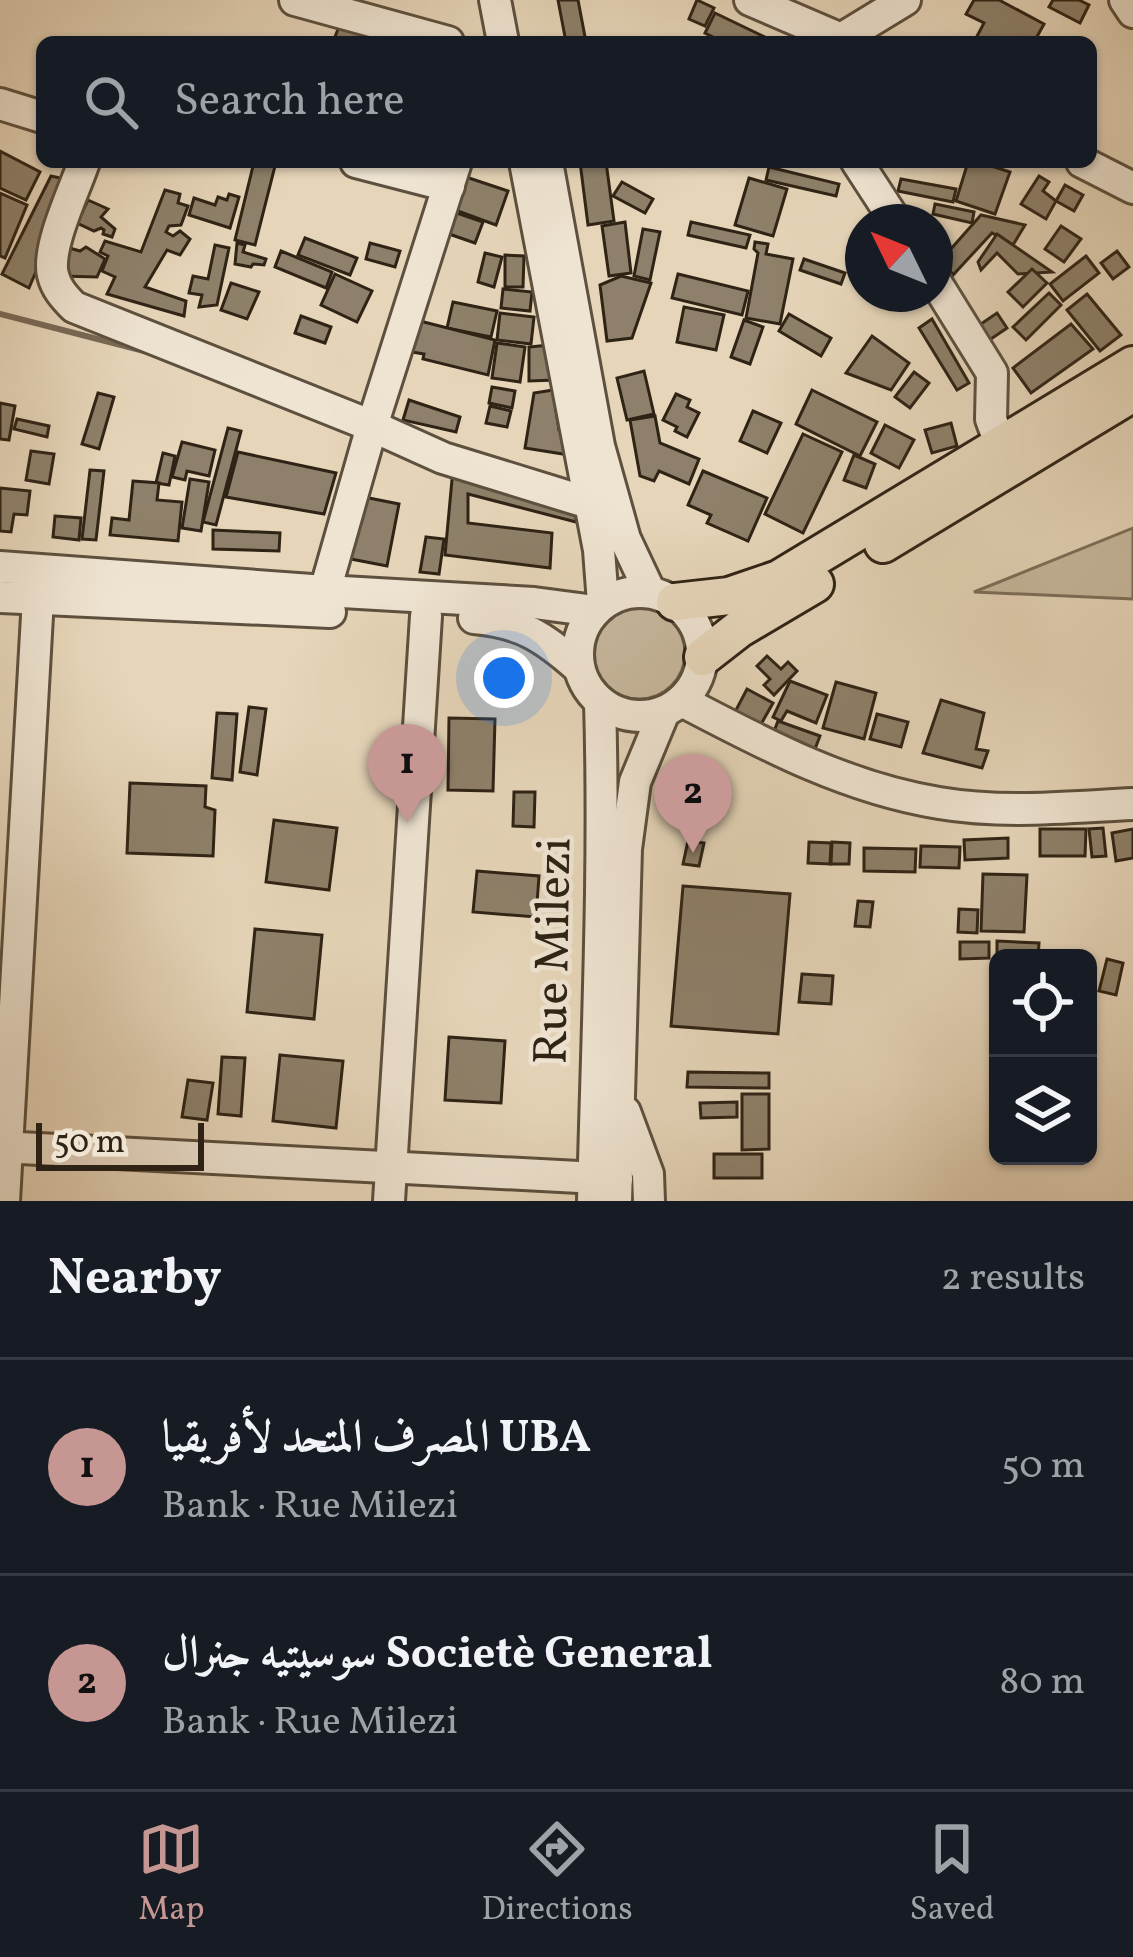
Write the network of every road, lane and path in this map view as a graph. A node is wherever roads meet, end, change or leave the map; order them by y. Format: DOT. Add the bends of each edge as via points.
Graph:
graph roads {
  1 [pos="296,0"];
  2 [pos="478,0"];
  3 [pos="495,0"];
  4 [pos="516,0"];
  5 [pos="905,0"];
  6 [pos="1125,0"];
  7 [pos="760,5"];
  8 [pos="1133,12"];
  9 [pos="426,36"];
  10 [pos="485,36"];
  11 [pos="502,36"];
  12 [pos="522,36"];
  13 [pos="783,36"];
  14 [pos="834,36"];
  15 [pos="850,36"];
  16 [pos="0,104"];
  17 [pos="36,115"];
  18 [pos="82,168"];
  19 [pos="404,168"];
  20 [pos="526,168"];
  21 [pos="548,168"];
  22 [pos="860,168"];
  23 [pos="1094,168"];
  24 [pos="452,174"];
  25 [pos="1133,188"];
  26 [pos="884,204"];
  27 [pos="953,310"];
  28 [pos="1133,364"];
  29 [pos="1133,393"];
  30 [pos="372,426"];
  31 [pos="1000,444"];
  32 [pos="589,503"];
  33 [pos="0,568"];
  34 [pos="325,591"];
  35 [pos="0,597"];
  36 [pos="663,597"];
  37 [pos="38,598"];
  38 [pos="599,607"];
  39 [pos="426,616"];
  40 [pos="703,658"];
  41 [pos="579,668"];
  42 [pos="600,703"];
  43 [pos="673,706"];
  44 [pos="1133,804"];
  45 [pos="619,1095"];
  46 [pos="4,1148"];
  47 [pos="392,1169"];
  48 [pos="605,1190"];
  49 [pos="4,1201"];
  50 [pos="389,1201"];
  51 [pos="649,1201"];
  1 -- 9 [label="street"];
  2 -- 10 [label="street"];
  3 -- 11 [label="street"];
  4 -- 12 [label="street"];
  5 -- 15 [label="street"];
  6 -- 8 [label="street"];
  7 -- 13 [label="street"];
  7 -- 14 [label="street"];
  16 -- 17 [label="street"];
  18 -- 30 [label="street" via="50,268 74,307"];
  19 -- 24 [label="street"];
  20 -- 32 [label="street"];
  21 -- 36 [label="street" via="599,446 625,539"];
  22 -- 26 [label="street"];
  23 -- 25 [label="street"];
  24 -- 30 [label="street"];
  27 -- 31 [label="street" via="992,373 991,419"];
  28 -- 31 [label="main road"];
  29 -- 40 [label="main road"];
  30 -- 32 [label="street" via="443,458"];
  30 -- 34 [label="street"];
  31 -- 36 [label="main road" via="779,580 729,596"];
  32 -- 38 [label="street"];
  33 -- 34 [label="street"];
  34 -- 38 [label="street"];
  35 -- 37 [label="street"];
  36 -- 38 [label="street" via="633,592"];
  36 -- 40 [label="street" via="691,617"];
  37 -- 39 [label="street"];
  37 -- 46 [label="street"];
  38 -- 41 [label="street" via="583,628"];
  39 -- 41 [label="street" via="509,622"];
  39 -- 47 [label="street"];
  40 -- 43 [label="street"];
  41 -- 42 [label="street"];
  42 -- 43 [label="street" via="631,716"];
  42 -- 48 [label="street, Rue Milezi"];
  43 -- 44 [label="street" via="860,784 940,804"];
  43 -- 45 [label="street, Rue Milezi" via="635,782"];
  45 -- 48 [label="street, Rue Milezi"];
  45 -- 51 [label="street" via="648,1174"];
  46 -- 47 [label="street"];
  46 -- 49 [label="street"];
  47 -- 48 [label="street"];
  47 -- 50 [label="street"];
}
